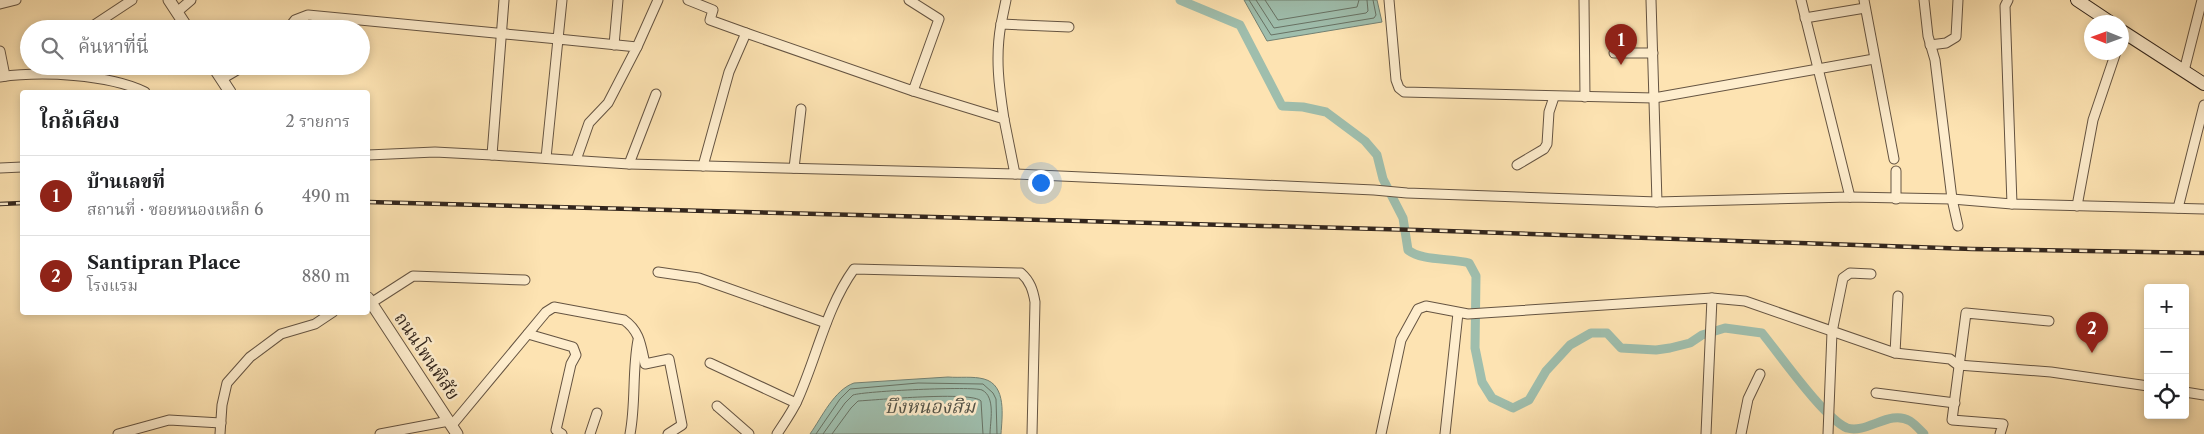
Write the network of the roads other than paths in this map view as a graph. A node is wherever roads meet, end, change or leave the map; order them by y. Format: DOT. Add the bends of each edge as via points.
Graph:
graph roads {
  1 [pos="16,0"];
  2 [pos="132,0"];
  3 [pos="169,0"];
  4 [pos="191,0"];
  5 [pos="504,0"];
  6 [pos="562,0"];
  7 [pos="618,0"];
  8 [pos="658,0"];
  9 [pos="688,0"];
  10 [pos="909,0"];
  11 [pos="1006,0"];
  12 [pos="1389,0"];
  13 [pos="1584,0"];
  14 [pos="1651,0"];
  15 [pos="1801,0"];
  16 [pos="1924,0"];
  17 [pos="1958,0"];
  18 [pos="2008,0"];
  19 [pos="2077,0"];
  20 [pos="2202,0"];
  21 [pos="0,4"];
  22 [pos="1865,4"];
  23 [pos="177,12"];
  24 [pos="2100,15"];
  25 [pos="1805,18"];
  26 [pos="102,20"];
  27 [pos="182,20"];
  28 [pos="295,20"];
  29 [pos="362,20"];
  30 [pos="370,21"];
  31 [pos="1001,24"];
  32 [pos="1069,27"];
  33 [pos="501,33"];
  34 [pos="746,33"];
  35 [pos="2129,37"];
  36 [pos="558,39"];
  37 [pos="614,45"];
  38 [pos="1930,45"];
  39 [pos="637,47"];
  40 [pos="0,51"];
  41 [pos="1614,53"];
  42 [pos="1653,53"];
  43 [pos="1874,59"];
  44 [pos="2113,60"];
  45 [pos="1818,70"];
  46 [pos="2184,71"];
  47 [pos="56,75"];
  48 [pos="56,75"];
  49 [pos="219,75"];
  50 [pos="229,75"];
  51 [pos="2,76"];
  52 [pos="222,79"];
  53 [pos="2204,84"];
  54 [pos="139,90"];
  55 [pos="229,90"];
  56 [pos="913,91"];
  57 [pos="656,94"];
  58 [pos="1554,97"];
  59 [pos="1585,97"];
  60 [pos="1654,98"];
  61 [pos="2204,105"];
  62 [pos="801,109"];
  63 [pos="1004,119"];
  64 [pos="370,155"];
  65 [pos="492,155"];
  66 [pos="546,158"];
  67 [pos="1894,159"];
  68 [pos="576,160"];
  69 [pos="629,164"];
  70 [pos="1517,165"];
  71 [pos="704,166"];
  72 [pos="0,168"];
  73 [pos="20,168"];
  74 [pos="794,168"];
  75 [pos="1896,171"];
  76 [pos="1015,174"];
  77 [pos="1850,197"];
  78 [pos="1896,199"];
  79 [pos="1657,202"];
  80 [pos="1954,202"];
  81 [pos="2012,204"];
  82 [pos="2078,206"];
  83 [pos="2178,208"];
  84 [pos="2204,209"];
  85 [pos="1958,226"];
  86 [pos="658,272"];
  87 [pos="1870,274"];
  88 [pos="524,280"];
  89 [pos="1898,296"];
  90 [pos="1712,298"];
  91 [pos="370,299"];
  92 [pos="370,302"];
  93 [pos="1458,313"];
  94 [pos="328,315"];
  95 [pos="2048,321"];
  96 [pos="826,322"];
  97 [pos="1832,332"];
  98 [pos="528,334"];
  99 [pos="639,335"];
  100 [pos="1895,353"];
  101 [pos="710,363"];
  102 [pos="1958,364"];
  103 [pos="1760,374"];
  104 [pos="2144,385"];
  105 [pos="1876,392"];
  106 [pos="2189,393"];
  107 [pos="2204,395"];
  108 [pos="796,403"];
  109 [pos="1955,403"];
  110 [pos="717,406"];
  111 [pos="597,413"];
  112 [pos="221,423"];
  113 [pos="453,427"];
  114 [pos="118,434"];
  115 [pos="220,434"];
  116 [pos="380,434"];
  117 [pos="562,434"];
  118 [pos="590,434"];
  119 [pos="630,434"];
  120 [pos="668,434"];
  121 [pos="749,434"];
  122 [pos="777,434"];
  123 [pos="1032,434"];
  124 [pos="1381,434"];
  125 [pos="1445,434"];
  126 [pos="1706,434"];
  127 [pos="1741,434"];
  128 [pos="1828,434"];
  129 [pos="2000,434"];
  1 -- 21 [label="street"];
  2 -- 26 [label="street"];
  3 -- 23 [label="street"];
  4 -- 23 [label="street"];
  5 -- 33 [label="street"];
  6 -- 36 [label="street"];
  7 -- 37 [label="street"];
  8 -- 39 [label="street"];
  9 -- 34 [label="street" via="714,10 710,20"];
  10 -- 56 [label="street" via="939,19"];
  11 -- 31 [label="street"];
  12 -- 58 [label="street" via="1396,80 1401,90"];
  13 -- 59 [label="street"];
  14 -- 42 [label="street"];
  15 -- 25 [label="street"];
  16 -- 38 [label="street"];
  17 -- 38 [label="street" via="1956,37 1950,42"];
  18 -- 81 [label="street" via="2005,6"];
  19 -- 24 [label="main road"];
  20 -- 46 [label="street"];
  22 -- 25 [label="street"];
  22 -- 43 [label="street"];
  23 -- 27 [label="street"];
  25 -- 45 [label="street"];
  28 -- 29 [label="street" via="308,15"];
  30 -- 33 [label="street"];
  31 -- 32 [label="street"];
  31 -- 63 [label="street" via="997,61"];
  33 -- 36 [label="street"];
  33 -- 65 [label="street"];
  34 -- 56 [label="street"];
  34 -- 71 [label="street" via="728,72"];
  35 -- 46 [label="main road"];
  36 -- 37 [label="street"];
  36 -- 66 [label="street"];
  37 -- 39 [label="street"];
  38 -- 80 [label="street" via="1935,60"];
  39 -- 68 [label="street" via="608,103 590,123"];
  40 -- 51 [label="street"];
  41 -- 42 [label="street"];
  42 -- 60 [label="street"];
  43 -- 45 [label="street"];
  43 -- 67 [label="street"];
  44 -- 82 [label="street" via="2093,120"];
  45 -- 60 [label="street"];
  45 -- 77 [label="street"];
  46 -- 53 [label="main road"];
  47 -- 54 [label="street" via="109,79"];
  48 -- 51 [label="street"];
  49 -- 52 [label="street"];
  50 -- 52 [label="street"];
  52 -- 55 [label="street"];
  56 -- 63 [label="street"];
  57 -- 69 [label="street"];
  58 -- 59 [label="street"];
  58 -- 70 [label="street" via="1549,112 1547,144"];
  59 -- 60 [label="street"];
  60 -- 79 [label="street"];
  61 -- 83 [label="street"];
  62 -- 74 [label="street"];
  63 -- 76 [label="street"];
  64 -- 65 [label="street" via="435,152"];
  65 -- 66 [label="street"];
  66 -- 68 [label="street"];
  68 -- 69 [label="street"];
  69 -- 71 [label="street"];
  71 -- 74 [label="street"];
  72 -- 73 [label="street"];
  74 -- 76 [label="street"];
  75 -- 78 [label="street"];
  76 -- 79 [label="street"];
  77 -- 78 [label="street"];
  77 -- 79 [label="street"];
  78 -- 80 [label="street"];
  80 -- 81 [label="street"];
  80 -- 85 [label="street"];
  81 -- 82 [label="street"];
  82 -- 83 [label="street"];
  83 -- 84 [label="street"];
  86 -- 96 [label="street" via="699,278"];
  87 -- 97 [label="street" via="1850,273 1843,278"];
  88 -- 91 [label="street" via="413,276"];
  89 -- 100 [label="street"];
  90 -- 93 [label="street"];
  90 -- 97 [label="street" via="1745,302"];
  90 -- 126 [label="street"];
  92 -- 113 [label="street, ถนนโพนพิสัย"];
  93 -- 124 [label="street" via="1426,306 1418,309 1401,340"];
  93 -- 125 [label="street"];
  94 -- 112 [label="street" via="315,324 281,334 250,357 227,383"];
  95 -- 102 [label="street" via="1966,313"];
  96 -- 108 [label="street"];
  96 -- 123 [label="street" via="854,269 1021,273 1033,290 1035,302"];
  97 -- 100 [label="street"];
  97 -- 128 [label="street"];
  98 -- 99 [label="street" via="554,307 624,320"];
  98 -- 113 [label="street"];
  98 -- 117 [label="street" via="572,347 575,351 556,430"];
  99 -- 119 [label="street" via="634,361 634,414"];
  99 -- 120 [label="street" via="645,364 669,359 682,425"];
  100 -- 102 [label="street" via="1950,359"];
  101 -- 108 [label="street"];
  102 -- 104 [label="street" via="2051,372"];
  102 -- 109 [label="street"];
  103 -- 127 [label="street" via="1748,399"];
  105 -- 109 [label="street"];
  106 -- 107 [label="street"];
  108 -- 122 [label="street"];
  109 -- 129 [label="street" via="1952,420 2003,424"];
  110 -- 121 [label="street"];
  111 -- 118 [label="street"];
  112 -- 114 [label="street" via="169,420"];
  112 -- 115 [label="street"];
  113 -- 116 [label="street"];
}
